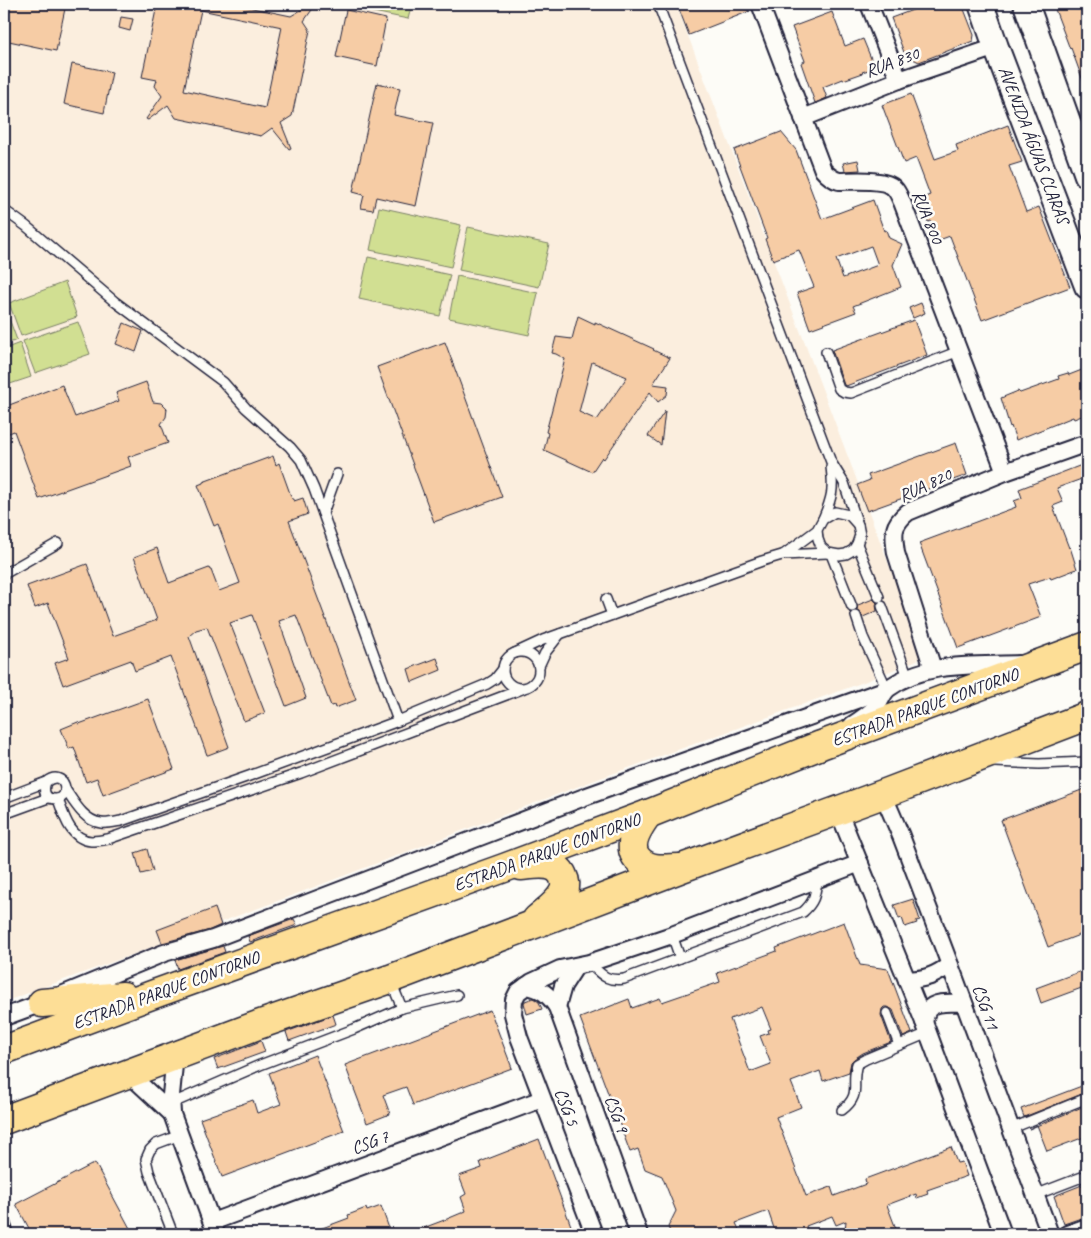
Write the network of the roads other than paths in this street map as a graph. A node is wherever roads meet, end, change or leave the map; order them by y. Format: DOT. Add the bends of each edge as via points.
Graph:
graph roads {
  1 [pos="658,4"];
  2 [pos="760,4"];
  3 [pos="869,4"];
  4 [pos="981,4"];
  5 [pos="1026,4"];
  6 [pos="996,48"];
  7 [pos="899,80"];
  8 [pos="803,118"];
  9 [pos="1087,175"];
  10 [pos="4,210"];
  11 [pos="1087,286"];
  12 [pos="826,352"];
  13 [pos="960,352"];
  14 [pos="1087,443"];
  15 [pos="831,462"];
  16 [pos="1005,472"];
  17 [pos="338,474"];
  18 [pos="323,513"];
  19 [pos="823,519"];
  20 [pos="858,525"];
  21 [pos="817,530"];
  22 [pos="58,543"];
  23 [pos="857,544"];
  24 [pos="830,553"];
  25 [pos="782,555"];
  26 [pos="4,574"];
  27 [pos="606,599"];
  28 [pos="612,615"];
  29 [pos="560,634"];
  30 [pos="1087,646"];
  31 [pos="515,653"];
  32 [pos="1041,664"];
  33 [pos="539,666"];
  34 [pos="503,668"];
  35 [pos="933,669"];
  36 [pos="908,677"];
  37 [pos="522,689"];
  38 [pos="887,689"];
  39 [pos="1087,716"];
  40 [pos="398,721"];
  41 [pos="821,745"];
  42 [pos="968,761"];
  43 [pos="1087,762"];
  44 [pos="46,782"];
  45 [pos="66,789"];
  46 [pos="883,794"];
  47 [pos="4,798"];
  48 [pos="53,798"];
  49 [pos="838,810"];
  50 [pos="4,814"];
  51 [pos="648,814"];
  52 [pos="860,863"];
  53 [pos="504,868"];
  54 [pos="682,868"];
  55 [pos="817,880"];
  56 [pos="528,926"];
  57 [pos="672,935"];
  58 [pos="680,958"];
  59 [pos="578,965"];
  60 [pos="950,965"];
  61 [pos="390,979"];
  62 [pos="907,980"];
  63 [pos="522,989"];
  64 [pos="157,993"];
  65 [pos="457,995"];
  66 [pos="42,1003"];
  67 [pos="963,1003"];
  68 [pos="557,1007"];
  69 [pos="402,1008"];
  70 [pos="886,1013"];
  71 [pos="4,1017"];
  72 [pos="926,1028"];
  73 [pos="899,1045"];
  74 [pos="4,1050"];
  75 [pos="176,1055"];
  76 [pos="128,1074"];
  77 [pos="1087,1098"];
  78 [pos="542,1099"];
  79 [pos="169,1108"];
  80 [pos="842,1110"];
  81 [pos="4,1120"];
  82 [pos="1010,1129"];
  83 [pos="180,1135"];
  84 [pos="1087,1175"];
  85 [pos="1035,1194"];
  86 [pos="4,1219"];
  87 [pos="1087,1227"];
  88 [pos="214,1228"];
  89 [pos="9,1234"];
  90 [pos="173,1234"];
  91 [pos="594,1234"];
  92 [pos="639,1234"];
  93 [pos="1003,1234"];
  94 [pos="1050,1234"];
  95 [pos="1067,1234"];
  1 -- 15 [label="lane"];
  2 -- 8 [label="street, RUA 800"];
  3 -- 7 [label="street"];
  4 -- 6 [label="main road, AVENIDA ÁGUAS CLARAS"];
  5 -- 9 [label="main road"];
  6 -- 7 [label="street, RUA 830"];
  6 -- 11 [label="main road, AVENIDA ÁGUAS CLARAS"];
  7 -- 8 [label="street, RUA 830"];
  8 -- 13 [label="street, RUA 800" via="827,176 839,181 886,183 897,191"];
  10 -- 18 [label="lane" via="120,306 223,382 301,460"];
  12 -- 13 [label="lane" via="838,389 851,392"];
  13 -- 16 [label="street, RUA 800"];
  14 -- 16 [label="street, RUA 820"];
  15 -- 19 [label="lane" via="833,489"];
  15 -- 20 [label="lane" via="844,483"];
  16 -- 35 [label="street, RUA 820" via="908,512 894,530 896,553"];
  17 -- 18 [label="lane"];
  18 -- 40 [label="lane"];
  19 -- 20 [label="lane" via="835,512 849,515"];
  19 -- 21 [label="lane"];
  20 -- 23 [label="lane" via="860,535"];
  21 -- 24 [label="lane" via="821,547"];
  21 -- 25 [label="lane"];
  22 -- 26 [label="lane"];
  23 -- 24 [label="lane" via="846,554"];
  23 -- 36 [label="lane"];
  24 -- 25 [label="lane"];
  24 -- 38 [label="lane"];
  25 -- 28 [label="lane"];
  27 -- 28 [label="lane"];
  28 -- 29 [label="lane"];
  29 -- 31 [label="lane"];
  29 -- 33 [label="lane"];
  30 -- 32 [label="highway, ESTRADA PARQUE CONTORNO"];
  31 -- 33 [label="lane" via="525,652 534,657"];
  31 -- 34 [label="lane"];
  32 -- 35 [label="street"];
  32 -- 41 [label="highway, ESTRADA PARQUE CONTORNO"];
  33 -- 37 [label="lane" via="538,676 532,685"];
  34 -- 37 [label="lane" via="505,679"];
  34 -- 40 [label="lane" via="487,684"];
  35 -- 36 [label="street"];
  36 -- 38 [label="street"];
  37 -- 48 [label="lane" via="301,773 108,840 92,841 75,834"];
  38 -- 41 [label="street" via="864,718"];
  38 -- 66 [label="street" via="587,796 213,939 164,953"];
  39 -- 42 [label="highway"];
  40 -- 45 [label="lane" via="121,821 94,821 82,812"];
  41 -- 51 [label="highway, ESTRADA PARQUE CONTORNO"];
  42 -- 43 [label="lane"];
  42 -- 46 [label="highway"];
  44 -- 45 [label="lane" via="56,778"];
  44 -- 47 [label="lane"];
  44 -- 48 [label="lane" via="44,793"];
  45 -- 48 [label="lane" via="63,796"];
  46 -- 49 [label="highway"];
  46 -- 60 [label="street, CSG 11"];
  48 -- 50 [label="lane"];
  49 -- 52 [label="street"];
  49 -- 54 [label="highway"];
  51 -- 53 [label="highway, ESTRADA PARQUE CONTORNO"];
  51 -- 54 [label="highway" via="634,838 636,856 654,868"];
  52 -- 55 [label="street"];
  52 -- 62 [label="street"];
  53 -- 56 [label="highway" via="543,864 557,868 565,880 564,890 556,902"];
  53 -- 64 [label="highway, ESTRADA PARQUE CONTORNO"];
  54 -- 56 [label="highway"];
  55 -- 57 [label="street"];
  55 -- 58 [label="lane" via="815,897 804,912"];
  56 -- 61 [label="highway"];
  57 -- 58 [label="lane"];
  57 -- 59 [label="street"];
  58 -- 59 [label="lane" via="615,981"];
  59 -- 63 [label="street" via="550,973"];
  59 -- 68 [label="street" via="563,986"];
  60 -- 62 [label="street" via="930,977"];
  60 -- 67 [label="street, CSG 11"];
  61 -- 69 [label="lane"];
  61 -- 75 [label="highway"];
  62 -- 72 [label="street"];
  63 -- 68 [label="street, CSG 9" via="536,988"];
  63 -- 78 [label="street, CSG 5" via="514,1000 513,1014"];
  64 -- 66 [label="highway"];
  64 -- 74 [label="highway, ESTRADA PARQUE CONTORNO"];
  65 -- 69 [label="lane"];
  66 -- 71 [label="street"];
  67 -- 72 [label="street" via="933,1005"];
  67 -- 82 [label="street, CSG 11"];
  68 -- 92 [label="street, CSG 9"];
  69 -- 79 [label="lane" via="260,1065"];
  70 -- 73 [label="lane"];
  72 -- 73 [label="lane"];
  72 -- 93 [label="street"];
  73 -- 80 [label="lane" via="857,1064 855,1094"];
  75 -- 76 [label="highway"];
  75 -- 79 [label="street"];
  76 -- 79 [label="street"];
  76 -- 81 [label="highway"];
  77 -- 82 [label="lane"];
  78 -- 88 [label="street, CSG 7"];
  78 -- 91 [label="street, CSG 5"];
  79 -- 83 [label="street"];
  82 -- 85 [label="street, CSG 11"];
  83 -- 88 [label="street"];
  83 -- 90 [label="lane" via="156,1144 146,1159 148,1172"];
  84 -- 85 [label="lane"];
  85 -- 94 [label="street, CSG 11"];
  86 -- 89 [label="lane"];
  87 -- 95 [label="street"];
}
